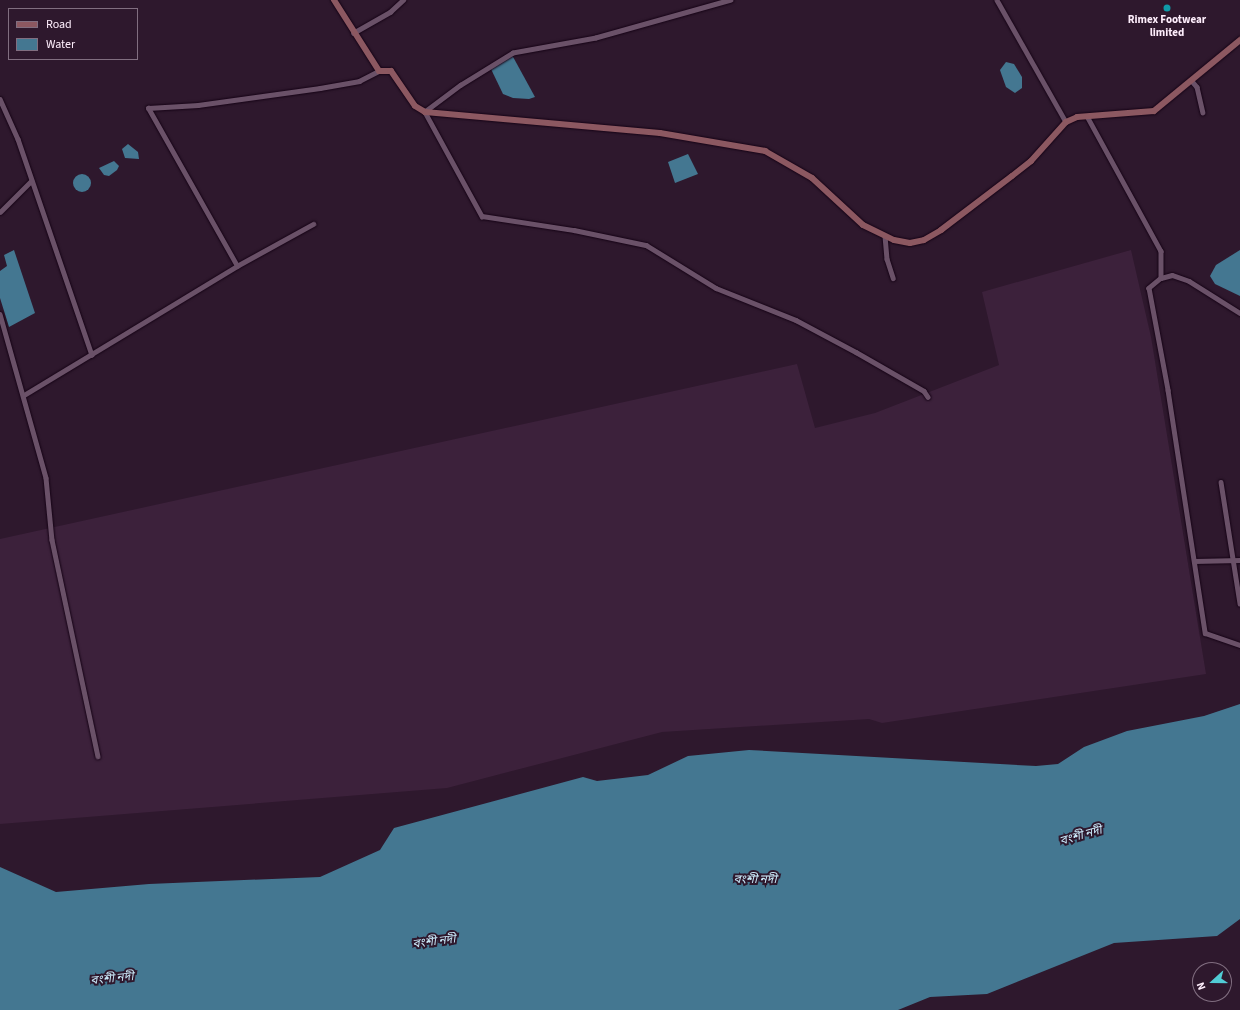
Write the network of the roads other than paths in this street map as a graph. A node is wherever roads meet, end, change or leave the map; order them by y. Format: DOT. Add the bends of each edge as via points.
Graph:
graph roads {
  1 [pos="334,0"];
  2 [pos="403,0"];
  3 [pos="731,0"];
  4 [pos="998,0"];
  5 [pos="354,33"];
  6 [pos="1240,40"];
  7 [pos="379,71"];
  8 [pos="1191,80"];
  9 [pos="0,99"];
  10 [pos="424,112"];
  11 [pos="1203,112"];
  12 [pos="1087,116"];
  13 [pos="1066,122"];
  14 [pos="31,181"];
  15 [pos="0,212"];
  16 [pos="313,224"];
  17 [pos="885,236"];
  18 [pos="237,266"];
  19 [pos="893,278"];
  20 [pos="1161,278"];
  21 [pos="1240,313"];
  22 [pos="0,314"];
  23 [pos="92,355"];
  24 [pos="24,395"];
  25 [pos="928,397"];
  26 [pos="1221,482"];
  27 [pos="1232,560"];
  28 [pos="1240,560"];
  29 [pos="1194,561"];
  30 [pos="1240,604"];
  31 [pos="1240,645"];
  32 [pos="98,756"];
  1 -- 5 [label="main road"];
  2 -- 5 [label="street" via="390,12"];
  3 -- 10 [label="street" via="596,38 513,53 461,85"];
  4 -- 13 [label="street"];
  5 -- 7 [label="main road"];
  6 -- 8 [label="main road"];
  7 -- 10 [label="main road" via="390,71 415,106"];
  7 -- 18 [label="street" via="359,81 320,88 198,105 148,108"];
  8 -- 11 [label="street" via="1198,89"];
  8 -- 12 [label="main road" via="1154,111"];
  9 -- 14 [label="street" via="18,138"];
  10 -- 17 [label="main road" via="660,133 765,151 812,178 863,225"];
  10 -- 25 [label="street" via="482,216 574,230 646,245 716,288 796,320 856,352 924,391"];
  12 -- 13 [label="main road"];
  12 -- 20 [label="street" via="1160,247"];
  13 -- 17 [label="main road" via="1031,161 941,230 924,240 910,243"];
  14 -- 15 [label="street"];
  14 -- 23 [label="street"];
  16 -- 18 [label="street"];
  17 -- 19 [label="street" via="887,259"];
  18 -- 23 [label="street"];
  20 -- 21 [label="street" via="1172,275 1189,281"];
  20 -- 29 [label="street" via="1150,288"];
  22 -- 24 [label="street"];
  23 -- 24 [label="street"];
  24 -- 32 [label="street" via="46,478 52,540"];
  26 -- 27 [label="street"];
  27 -- 28 [label="street"];
  27 -- 29 [label="street"];
  27 -- 30 [label="street"];
  29 -- 31 [label="street" via="1205,634"];
}
